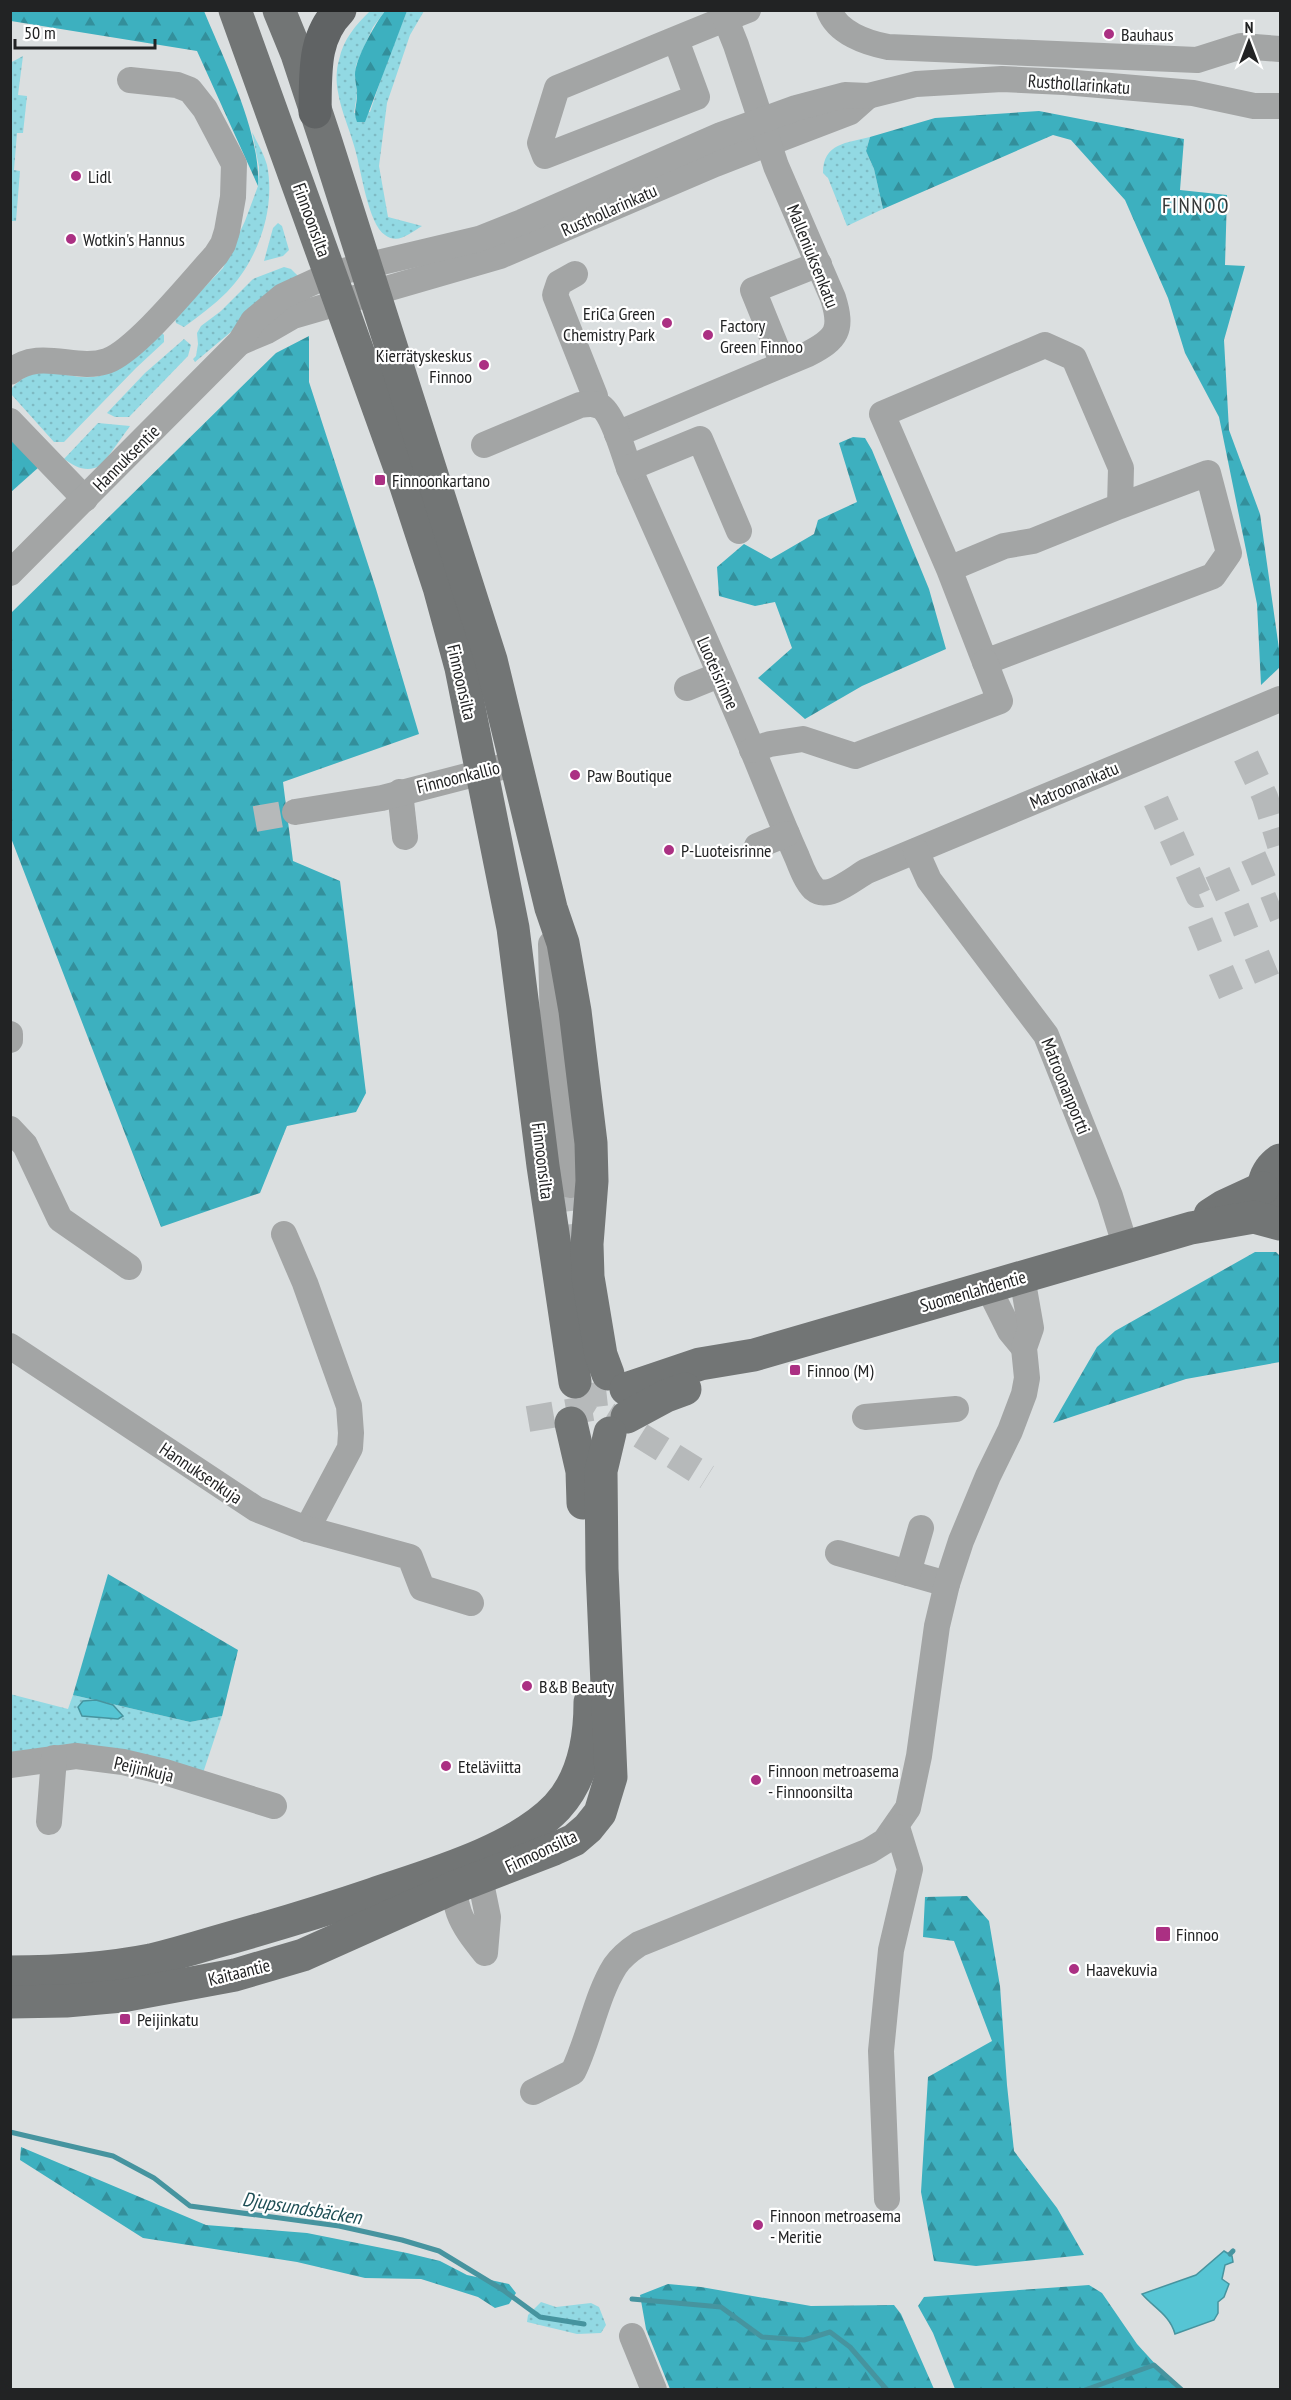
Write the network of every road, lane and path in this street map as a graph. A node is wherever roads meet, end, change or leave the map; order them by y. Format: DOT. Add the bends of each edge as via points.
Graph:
graph roads {
  1 [pos="235,10"];
  2 [pos="279,10"];
  3 [pos="340,10"];
  4 [pos="829,10"];
  5 [pos="732,14"];
  6 [pos="676,40"];
  7 [pos="1281,49"];
  8 [pos="130,80"];
  9 [pos="1254,106"];
  10 [pos="1281,106"];
  11 [pos="315,112"];
  12 [pos="1281,123"];
  13 [pos="765,132"];
  14 [pos="819,264"];
  15 [pos="575,274"];
  16 [pos="370,280"];
  17 [pos="336,288"];
  18 [pos="783,364"];
  19 [pos="10,372"];
  20 [pos="596,405"];
  21 [pos="10,421"];
  22 [pos="616,434"];
  23 [pos="484,445"];
  24 [pos="628,468"];
  25 [pos="85,499"];
  26 [pos="1120,506"];
  27 [pos="739,531"];
  28 [pos="949,569"];
  29 [pos="10,573"];
  30 [pos="985,662"];
  31 [pos="719,675"];
  32 [pos="687,688"];
  33 [pos="1281,699"];
  34 [pos="752,750"];
  35 [pos="517,763"];
  36 [pos="482,771"];
  37 [pos="400,792"];
  38 [pos="296,813"];
  39 [pos="787,834"];
  40 [pos="405,837"];
  41 [pos="757,846"];
  42 [pos="916,851"];
  43 [pos="867,871"];
  44 [pos="551,908"];
  45 [pos="513,928"];
  46 [pos="553,1031"];
  47 [pos="10,1034"];
  48 [pos="10,1040"];
  49 [pos="10,1129"];
  50 [pos="1281,1160"];
  51 [pos="570,1185"];
  52 [pos="1263,1188"];
  53 [pos="1281,1224"];
  54 [pos="1191,1228"];
  55 [pos="284,1234"];
  56 [pos="1126,1248"];
  57 [pos="129,1267"];
  58 [pos="1022,1277"];
  59 [pos="988,1287"];
  60 [pos="1024,1348"];
  61 [pos="12,1355"];
  62 [pos="574,1382"];
  63 [pos="618,1403"];
  64 [pos="956,1409"];
  65 [pos="865,1417"];
  66 [pos="572,1423"];
  67 [pos="921,1528"];
  68 [pos="308,1529"];
  69 [pos="838,1553"];
  70 [pos="908,1573"];
  71 [pos="947,1584"];
  72 [pos="471,1603"];
  73 [pos="54,1758"];
  74 [pos="10,1765"];
  75 [pos="274,1806"];
  76 [pos="49,1822"];
  77 [pos="897,1827"];
  78 [pos="463,1877"];
  79 [pos="10,1972"];
  80 [pos="10,2002"];
  81 [pos="533,2092"];
  82 [pos="887,2199"];
  83 [pos="632,2336"];
  84 [pos="654,2390"];
  1 -- 17 [label="main road, Finnoonsilta"];
  2 -- 11 [label="main road, Finnoonsilta"];
  3 -- 11 [label="highway" via="324,31 317,51"];
  4 -- 7 [label="street" via="850,33 888,47 1197,60 1241,46"];
  5 -- 6 [label="street"];
  5 -- 13 [label="street, Malleniuksenkatu"];
  6 -- 6 [label="street" via="557,88 540,143 545,156 697,97"];
  8 -- 19 [label="street" via="184,86 205,109 234,164 233,197 223,244 159,317 112,359 88,364 42,359 29,361"];
  9 -- 10 [label="street, Rusthollarinkatu"];
  9 -- 12 [label="street, Rusthollarinkatu"];
  9 -- 13 [label="street, Rusthollarinkatu" via="1193,93 1002,79 916,84 868,96 850,112"];
  11 -- 16 [label="main road, Finnoonsilta"];
  13 -- 14 [label="street, Malleniuksenkatu"];
  13 -- 16 [label="street, Rusthollarinkatu" via="695,146 522,222"];
  14 -- 18 [label="street, Malleniuksenkatu" via="838,314 838,327 825,346"];
  14 -- 18 [label="street" via="753,290"];
  15 -- 20 [label="street, Luoteisrinne" via="559,283 555,295"];
  16 -- 17 [label="street, Hannuksentie"];
  16 -- 35 [label="main road, Finnoonsilta" via="491,660"];
  17 -- 25 [label="street, Hannuksentie" via="283,296 253,321 240,342"];
  17 -- 36 [label="main road, Finnoonsilta" via="438,587 461,668"];
  18 -- 22 [label="street, Malleniuksenkatu"];
  20 -- 22 [label="street, Luoteisrinne" via="603,409"];
  20 -- 23 [label="street" via="580,405"];
  21 -- 25 [label="street"];
  22 -- 24 [label="street, Luoteisrinne"];
  24 -- 27 [label="street" via="700,440"];
  24 -- 31 [label="street, Luoteisrinne"];
  25 -- 29 [label="street, Hannuksentie"];
  26 -- 28 [label="street"];
  26 -- 28 [label="street" via="1121,468 1074,358 1045,345 882,414"];
  26 -- 30 [label="street" via="1208,473 1229,553 1213,576"];
  28 -- 30 [label="street"];
  30 -- 34 [label="street" via="1000,701 855,756 803,739"];
  31 -- 32 [label="street"];
  31 -- 34 [label="street, Luoteisrinne"];
  33 -- 42 [label="street, Matroonankatu"];
  34 -- 39 [label="street, Luoteisrinne"];
  35 -- 36 [label="street, Finnoonkallio"];
  35 -- 44 [label="main road, Finnoonsilta"];
  36 -- 37 [label="street, Finnoonkallio"];
  36 -- 45 [label="main road, Finnoonsilta"];
  37 -- 38 [label="street, Finnoonkallio"];
  37 -- 40 [label="street"];
  39 -- 41 [label="street"];
  39 -- 43 [label="street, Luoteisrinne" via="803,870 818,891 831,892"];
  42 -- 43 [label="street, Matroonankatu"];
  42 -- 56 [label="street, Matroonanportti" via="929,880 1046,1035 1109,1194"];
  44 -- 46 [label="street"];
  44 -- 63 [label="main road, Finnoonsilta" via="563,944 590,1132 588,1277 601,1355"];
  45 -- 46 [label="street" via="529,957"];
  45 -- 62 [label="main road, Finnoonsilta"];
  46 -- 51 [label="street"];
  47 -- 48 [label="street"];
  49 -- 57 [label="street" via="25,1145 60,1219"];
  50 -- 52 [label="main road" via="1271,1168"];
  52 -- 53 [label="main road" via="1267,1209"];
  52 -- 54 [label="main road, Suomenlahdentie" via="1224,1206"];
  53 -- 54 [label="main road, Suomenlahdentie" via="1254,1217"];
  54 -- 56 [label="main road, Suomenlahdentie"];
  55 -- 68 [label="street" via="309,1293 351,1419 350,1448"];
  56 -- 58 [label="main road, Suomenlahdentie"];
  58 -- 59 [label="main road, Suomenlahdentie"];
  58 -- 60 [label="street" via="1031,1328"];
  59 -- 60 [label="street" via="1010,1331"];
  59 -- 63 [label="main road, Suomenlahdentie" via="754,1355 706,1381 666,1396"];
  60 -- 71 [label="street" via="1027,1378 1021,1407 988,1476"];
  61 -- 68 [label="street, Hannuksenkuja" via="256,1509"];
  62 -- 63 [label="main road" via="596,1372"];
  62 -- 66 [label="main road" via="565,1402"];
  63 -- 66 [label="main road" via="600,1436 580,1431"];
  63 -- 78 [label="main road, Finnoonsilta" via="601,1471 611,1778 607,1796 600,1813 574,1839"];
  64 -- 65 [label="street"];
  66 -- 78 [label="main road, Finnoonsilta" via="582,1471 589,1641 590,1718 583,1760 566,1796 545,1817 504,1843"];
  67 -- 70 [label="street"];
  68 -- 72 [label="street, Hannuksenkuja" via="410,1557 422,1588"];
  69 -- 70 [label="street"];
  70 -- 71 [label="street"];
  71 -- 77 [label="street" via="909,1808"];
  73 -- 74 [label="street, Peijinkuja"];
  73 -- 75 [label="street, Peijinkuja" via="76,1756 123,1762"];
  73 -- 76 [label="street"];
  77 -- 81 [label="street" via="869,1851 639,1944 615,1965 573,2073"];
  77 -- 82 [label="street" via="910,1869 891,1950 881,2051"];
  78 -- 79 [label="main road, Kaitaantie" via="336,1907 151,1960 66,1971"];
  78 -- 80 [label="main road, Kaitaantie" via="303,1955 236,1975 122,1996"];
  83 -- 84 [label="street"];
}
